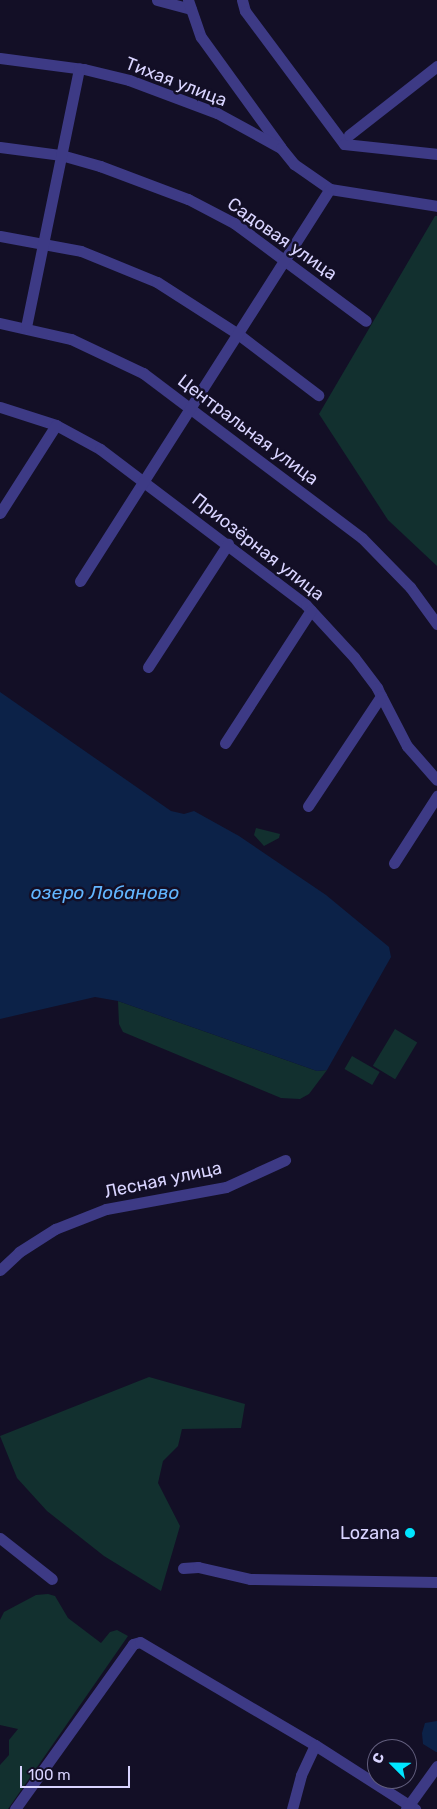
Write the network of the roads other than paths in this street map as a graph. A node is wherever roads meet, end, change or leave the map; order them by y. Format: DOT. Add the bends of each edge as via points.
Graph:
graph roads {
  1 [pos="157,0"];
  2 [pos="242,0"];
  3 [pos="189,5"];
  4 [pos="0,58"];
  5 [pos="437,66"];
  6 [pos="79,68"];
  7 [pos="349,135"];
  8 [pos="0,147"];
  9 [pos="281,148"];
  10 [pos="437,154"];
  11 [pos="61,155"];
  12 [pos="330,189"];
  13 [pos="437,206"];
  14 [pos="0,236"];
  15 [pos="43,242"];
  16 [pos="284,260"];
  17 [pos="366,322"];
  18 [pos="0,323"];
  19 [pos="26,327"];
  20 [pos="238,334"];
  21 [pos="318,395"];
  22 [pos="0,408"];
  23 [pos="191,408"];
  24 [pos="56,425"];
  25 [pos="145,480"];
  26 [pos="0,513"];
  27 [pos="228,544"];
  28 [pos="80,581"];
  29 [pos="311,610"];
  30 [pos="437,624"];
  31 [pos="148,667"];
  32 [pos="381,696"];
  33 [pos="225,743"];
  34 [pos="437,780"];
  35 [pos="437,796"];
  36 [pos="308,806"];
  37 [pos="394,863"];
  38 [pos="285,1160"];
  39 [pos="0,1270"];
  40 [pos="0,1538"];
  41 [pos="183,1568"];
  42 [pos="52,1579"];
  43 [pos="437,1582"];
  44 [pos="315,1745"];
  45 [pos="437,1766"];
  46 [pos="410,1808"];
  47 [pos="15,1809"];
  48 [pos="292,1809"];
  1 -- 3 [label="street"];
  2 -- 10 [label="street" via="245,11 344,144"];
  3 -- 9 [label="street" via="201,37"];
  4 -- 6 [label="street, Тихая улица"];
  5 -- 7 [label="street"];
  6 -- 9 [label="street, Тихая улица" via="129,80 217,113"];
  6 -- 11 [label="street"];
  8 -- 11 [label="street, Садовая улица"];
  9 -- 12 [label="street, Тихая улица" via="294,164"];
  11 -- 15 [label="street"];
  11 -- 16 [label="street, Садовая улица" via="144,181 188,199 234,223"];
  12 -- 13 [label="street, Тихая улица"];
  12 -- 16 [label="street"];
  14 -- 15 [label="street"];
  15 -- 19 [label="street"];
  15 -- 20 [label="street" via="112,262 157,282"];
  16 -- 17 [label="street, Садовая улица"];
  16 -- 20 [label="street"];
  18 -- 19 [label="street, Центральная улица"];
  19 -- 23 [label="street, Центральная улица" via="71,339 104,353 143,373"];
  20 -- 21 [label="street"];
  20 -- 23 [label="street"];
  22 -- 24 [label="street, Приозёрная улица"];
  23 -- 25 [label="street"];
  23 -- 30 [label="street, Центральная улица" via="362,538 410,587"];
  24 -- 25 [label="street, Приозёрная улица" via="100,449"];
  24 -- 26 [label="street"];
  25 -- 27 [label="street, Приозёрная улица"];
  25 -- 28 [label="street"];
  27 -- 29 [label="street, Приозёрная улица"];
  27 -- 31 [label="street"];
  29 -- 32 [label="street, Приозёрная улица" via="354,657"];
  29 -- 33 [label="street"];
  32 -- 34 [label="street, Приозёрная улица" via="408,746"];
  32 -- 36 [label="street"];
  35 -- 37 [label="street"];
  38 -- 39 [label="street, Лесная улица" via="226,1187 106,1209 55,1229 19,1252"];
  40 -- 42 [label="street"];
  41 -- 43 [label="street" via="198,1567 250,1579"];
  44 -- 46 [label="street"];
  44 -- 47 [label="street" via="140,1642 132,1644"];
  44 -- 48 [label="street" via="301,1775"];
  45 -- 46 [label="street"];
}
